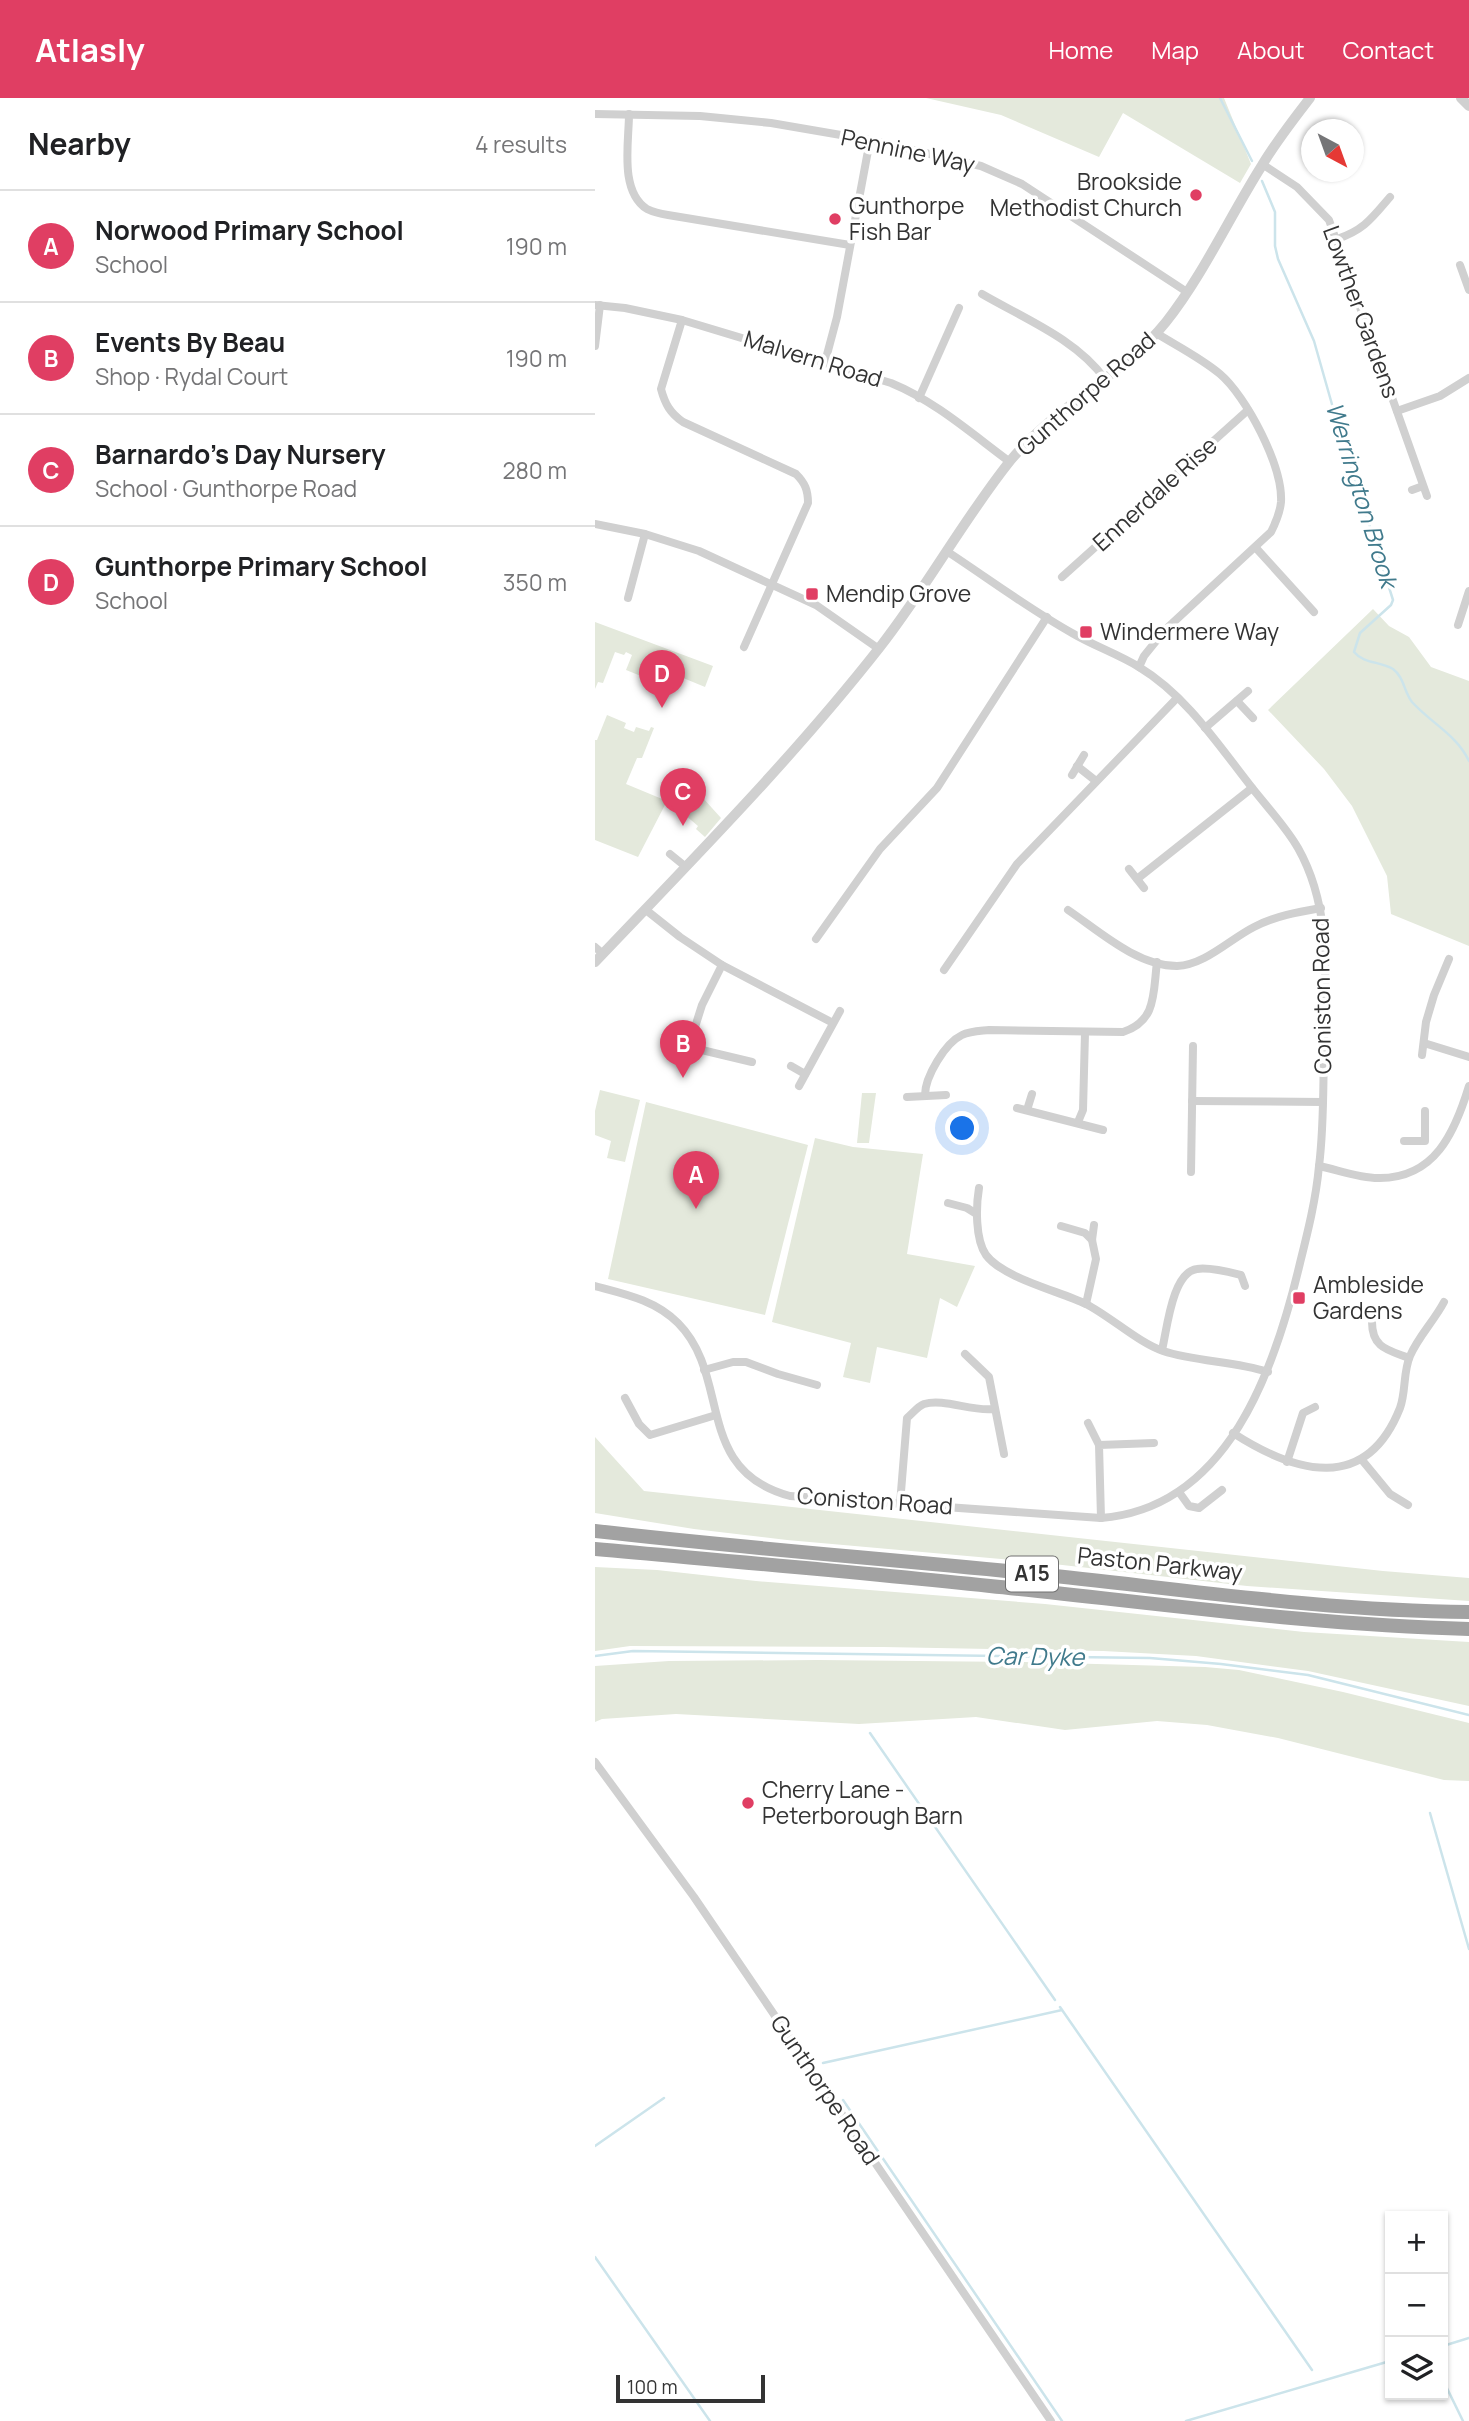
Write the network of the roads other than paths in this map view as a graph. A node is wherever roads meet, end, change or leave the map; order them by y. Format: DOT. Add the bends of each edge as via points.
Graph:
graph roads {
  1 [pos="1310,98"];
  2 [pos="1461,98"];
  3 [pos="1469,106"];
  4 [pos="595,114"];
  5 [pos="629,114"];
  6 [pos="870,140"];
  7 [pos="1262,164"];
  8 [pos="1390,197"];
  9 [pos="1337,239"];
  10 [pos="850,245"];
  11 [pos="1460,265"];
  12 [pos="1469,290"];
  13 [pos="1187,292"];
  14 [pos="982,294"];
  15 [pos="597,305"];
  16 [pos="958,308"];
  17 [pos="682,320"];
  18 [pos="1156,334"];
  19 [pos="595,346"];
  20 [pos="825,362"];
  21 [pos="1469,378"];
  22 [pos="1105,379"];
  23 [pos="919,398"];
  24 [pos="1248,410"];
  25 [pos="1397,411"];
  26 [pos="1010,462"];
  27 [pos="1423,486"];
  28 [pos="1412,490"];
  29 [pos="1427,496"];
  30 [pos="595,524"];
  31 [pos="645,534"];
  32 [pos="1256,548"];
  33 [pos="948,552"];
  34 [pos="1062,577"];
  35 [pos="773,584"];
  36 [pos="1469,591"];
  37 [pos="1300,596"];
  38 [pos="628,598"];
  39 [pos="1292,604"];
  40 [pos="1314,612"];
  41 [pos="1047,617"];
  42 [pos="1458,625"];
  43 [pos="744,647"];
  44 [pos="879,649"];
  45 [pos="1139,667"];
  46 [pos="1248,691"];
  47 [pos="1177,698"];
  48 [pos="1237,701"];
  49 [pos="1253,718"];
  50 [pos="1205,728"];
  51 [pos="1084,755"];
  52 [pos="1077,766"];
  53 [pos="1072,775"];
  54 [pos="1096,782"];
  55 [pos="1252,788"];
  56 [pos="670,854"];
  57 [pos="686,867"];
  58 [pos="1129,869"];
  59 [pos="1137,879"];
  60 [pos="1144,888"];
  61 [pos="1321,908"];
  62 [pos="646,910"];
  63 [pos="1067,910"];
  64 [pos="816,939"];
  65 [pos="598,955"];
  66 [pos="1449,958"];
  67 [pos="1157,962"];
  68 [pos="722,965"];
  69 [pos="944,970"];
  70 [pos="840,1011"];
  71 [pos="833,1023"];
  72 [pos="1085,1033"];
  73 [pos="664,1041"];
  74 [pos="1425,1043"];
  75 [pos="1193,1045"];
  76 [pos="689,1046"];
  77 [pos="1422,1055"];
  78 [pos="1469,1058"];
  79 [pos="752,1062"];
  80 [pos="791,1066"];
  81 [pos="805,1074"];
  82 [pos="799,1086"];
  83 [pos="1469,1086"];
  84 [pos="1032,1094"];
  85 [pos="925,1095"];
  86 [pos="946,1095"];
  87 [pos="907,1097"];
  88 [pos="1192,1101"];
  89 [pos="1323,1102"];
  90 [pos="1017,1108"];
  91 [pos="1027,1110"];
  92 [pos="1425,1111"];
  93 [pos="1465,1112"];
  94 [pos="1078,1122"];
  95 [pos="1103,1130"];
  96 [pos="1404,1140"];
  97 [pos="1425,1141"];
  98 [pos="1438,1153"];
  99 [pos="1319,1166"];
  100 [pos="1191,1172"];
  101 [pos="979,1188"];
  102 [pos="948,1203"];
  103 [pos="975,1213"];
  104 [pos="1094,1225"];
  105 [pos="1061,1226"];
  106 [pos="1092,1240"];
  107 [pos="595,1286"];
  108 [pos="1245,1286"];
  109 [pos="1444,1302"];
  110 [pos="1086,1304"];
  111 [pos="1372,1322"];
  112 [pos="1162,1350"];
  113 [pos="965,1354"];
  114 [pos="1409,1358"];
  115 [pos="704,1370"];
  116 [pos="1268,1372"];
  117 [pos="817,1385"];
  118 [pos="625,1398"];
  119 [pos="1315,1407"];
  120 [pos="994,1409"];
  121 [pos="716,1415"];
  122 [pos="1088,1423"];
  123 [pos="1233,1433"];
  124 [pos="1154,1443"];
  125 [pos="1099,1445"];
  126 [pos="1004,1454"];
  127 [pos="1362,1460"];
  128 [pos="1287,1462"];
  129 [pos="1221,1490"];
  130 [pos="1179,1492"];
  131 [pos="900,1504"];
  132 [pos="1408,1505"];
  133 [pos="1101,1518"];
  134 [pos="595,1531"];
  135 [pos="595,1549"];
  136 [pos="1469,1612"];
  137 [pos="1469,1629"];
  138 [pos="595,1762"];
  139 [pos="1051,2421"];
  1 -- 7 [label="street, Gunthorpe Road"];
  2 -- 3 [label="street"];
  4 -- 5 [label="street, Pennine Way"];
  5 -- 6 [label="street, Pennine Way" via="759,122"];
  5 -- 10 [label="street" via="632,191 646,208"];
  6 -- 10 [label="street"];
  6 -- 13 [label="street, Pennine Way" via="981,166 1022,184"];
  7 -- 9 [label="street, Lowther Gardens" via="1311,200 1329,220"];
  7 -- 13 [label="street, Gunthorpe Road"];
  8 -- 9 [label="street" via="1360,230"];
  9 -- 25 [label="street, Lowther Gardens"];
  10 -- 20 [label="street"];
  11 -- 12 [label="street"];
  13 -- 18 [label="street, Gunthorpe Road"];
  14 -- 22 [label="street" via="1079,350"];
  15 -- 17 [label="street, Malvern Road"];
  15 -- 19 [label="street"];
  16 -- 23 [label="street"];
  17 -- 20 [label="street, Malvern Road"];
  17 -- 35 [label="street" via="661,389 673,415 796,474 807,488 808,503"];
  18 -- 22 [label="street, Gunthorpe Road"];
  18 -- 24 [label="street" via="1222,375"];
  20 -- 23 [label="street, Malvern Road" via="891,383"];
  21 -- 25 [label="street" via="1440,396"];
  22 -- 26 [label="street, Gunthorpe Road" via="1051,420"];
  23 -- 26 [label="street, Malvern Road"];
  24 -- 32 [label="street" via="1277,471 1281,501 1271,532"];
  24 -- 34 [label="street, Ennerdale Rise"];
  25 -- 27 [label="street, Lowther Gardens"];
  26 -- 33 [label="street, Gunthorpe Road"];
  27 -- 28 [label="street"];
  27 -- 29 [label="street, Lowther Gardens"];
  30 -- 31 [label="street"];
  31 -- 35 [label="street" via="699,551"];
  31 -- 38 [label="street"];
  32 -- 37 [label="street"];
  32 -- 45 [label="street" via="1165,630"];
  33 -- 41 [label="street, Coniston Road"];
  33 -- 44 [label="street, Gunthorpe Road"];
  35 -- 43 [label="street"];
  35 -- 44 [label="street" via="816,605"];
  36 -- 42 [label="street"];
  37 -- 39 [label="street"];
  37 -- 40 [label="street"];
  41 -- 45 [label="street, Coniston Road"];
  41 -- 64 [label="street" via="944,778 880,849"];
  44 -- 57 [label="street, Gunthorpe Road"];
  45 -- 47 [label="street, Coniston Road"];
  46 -- 48 [label="street"];
  47 -- 50 [label="street, Coniston Road"];
  47 -- 54 [label="street"];
  48 -- 49 [label="street"];
  48 -- 50 [label="street"];
  50 -- 55 [label="street, Coniston Road"];
  51 -- 52 [label="street"];
  52 -- 53 [label="street"];
  52 -- 54 [label="street"];
  54 -- 69 [label="street" via="1017,864"];
  55 -- 59 [label="street"];
  55 -- 61 [label="street, Coniston Road" via="1296,845"];
  56 -- 57 [label="street"];
  57 -- 62 [label="street, Gunthorpe Road"];
  58 -- 59 [label="street"];
  59 -- 60 [label="street"];
  61 -- 67 [label="street" via="1272,919 1188,964"];
  61 -- 89 [label="street, Coniston Road" via="1325,955"];
  62 -- 65 [label="street, Gunthorpe Road"];
  62 -- 68 [label="street"];
  63 -- 67 [label="street" via="1129,951"];
  66 -- 74 [label="street" via="1426,1022"];
  67 -- 72 [label="street" via="1151,1007 1142,1023 1123,1032"];
  68 -- 71 [label="street"];
  68 -- 76 [label="street"];
  70 -- 71 [label="street"];
  71 -- 81 [label="street"];
  72 -- 85 [label="street" via="989,1030 959,1036 929,1076"];
  72 -- 94 [label="street" via="1083,1110"];
  73 -- 76 [label="street"];
  74 -- 77 [label="street"];
  74 -- 78 [label="street"];
  75 -- 88 [label="street"];
  76 -- 79 [label="street"];
  80 -- 81 [label="street"];
  81 -- 82 [label="street"];
  83 -- 93 [label="street"];
  84 -- 91 [label="street"];
  85 -- 86 [label="street"];
  85 -- 87 [label="street"];
  88 -- 89 [label="street"];
  88 -- 100 [label="street"];
  89 -- 99 [label="street, Coniston Road"];
  90 -- 91 [label="street"];
  91 -- 94 [label="street"];
  92 -- 97 [label="street"];
  93 -- 98 [label="street"];
  94 -- 95 [label="street"];
  96 -- 97 [label="street"];
  97 -- 98 [label="street"];
  98 -- 99 [label="street" via="1416,1170 1387,1177"];
  99 -- 116 [label="street, Coniston Road" via="1286,1321"];
  101 -- 103 [label="street"];
  102 -- 103 [label="street"];
  103 -- 110 [label="street" via="984,1252 1000,1269"];
  104 -- 106 [label="street"];
  105 -- 106 [label="street"];
  106 -- 110 [label="street" via="1097,1258"];
  107 -- 115 [label="street, Coniston Road" via="650,1302 664,1311 689,1337"];
  108 -- 112 [label="street" via="1241,1275 1196,1268 1186,1274 1178,1283"];
  109 -- 114 [label="street"];
  110 -- 112 [label="street"];
  111 -- 114 [label="street" via="1372,1334 1381,1346"];
  112 -- 116 [label="street"];
  113 -- 120 [label="street" via="989,1377"];
  114 -- 127 [label="street" via="1401,1406 1374,1451"];
  115 -- 117 [label="street" via="746,1362"];
  115 -- 121 [label="street, Coniston Road"];
  116 -- 123 [label="street, Coniston Road"];
  118 -- 121 [label="street" via="650,1435"];
  119 -- 128 [label="street" via="1303,1413"];
  120 -- 126 [label="street"];
  120 -- 131 [label="street" via="923,1404 907,1418"];
  121 -- 131 [label="street, Coniston Road" via="736,1462 777,1492"];
  122 -- 125 [label="street"];
  123 -- 128 [label="street"];
  123 -- 130 [label="street, Coniston Road" via="1214,1461"];
  124 -- 125 [label="street"];
  125 -- 133 [label="street"];
  127 -- 128 [label="street" via="1329,1466"];
  127 -- 132 [label="street" via="1390,1494"];
  129 -- 130 [label="street" via="1199,1508 1189,1506"];
  130 -- 133 [label="street, Coniston Road" via="1141,1511"];
  131 -- 133 [label="street, Coniston Road"];
  134 -- 136 [label="highway, Paston Parkway / A15" via="1224,1595"];
  135 -- 137 [label="highway, Paston Parkway / A15" via="977,1584 1279,1618"];
  138 -- 139 [label="street, Gunthorpe Road" via="694,1897"];
}
